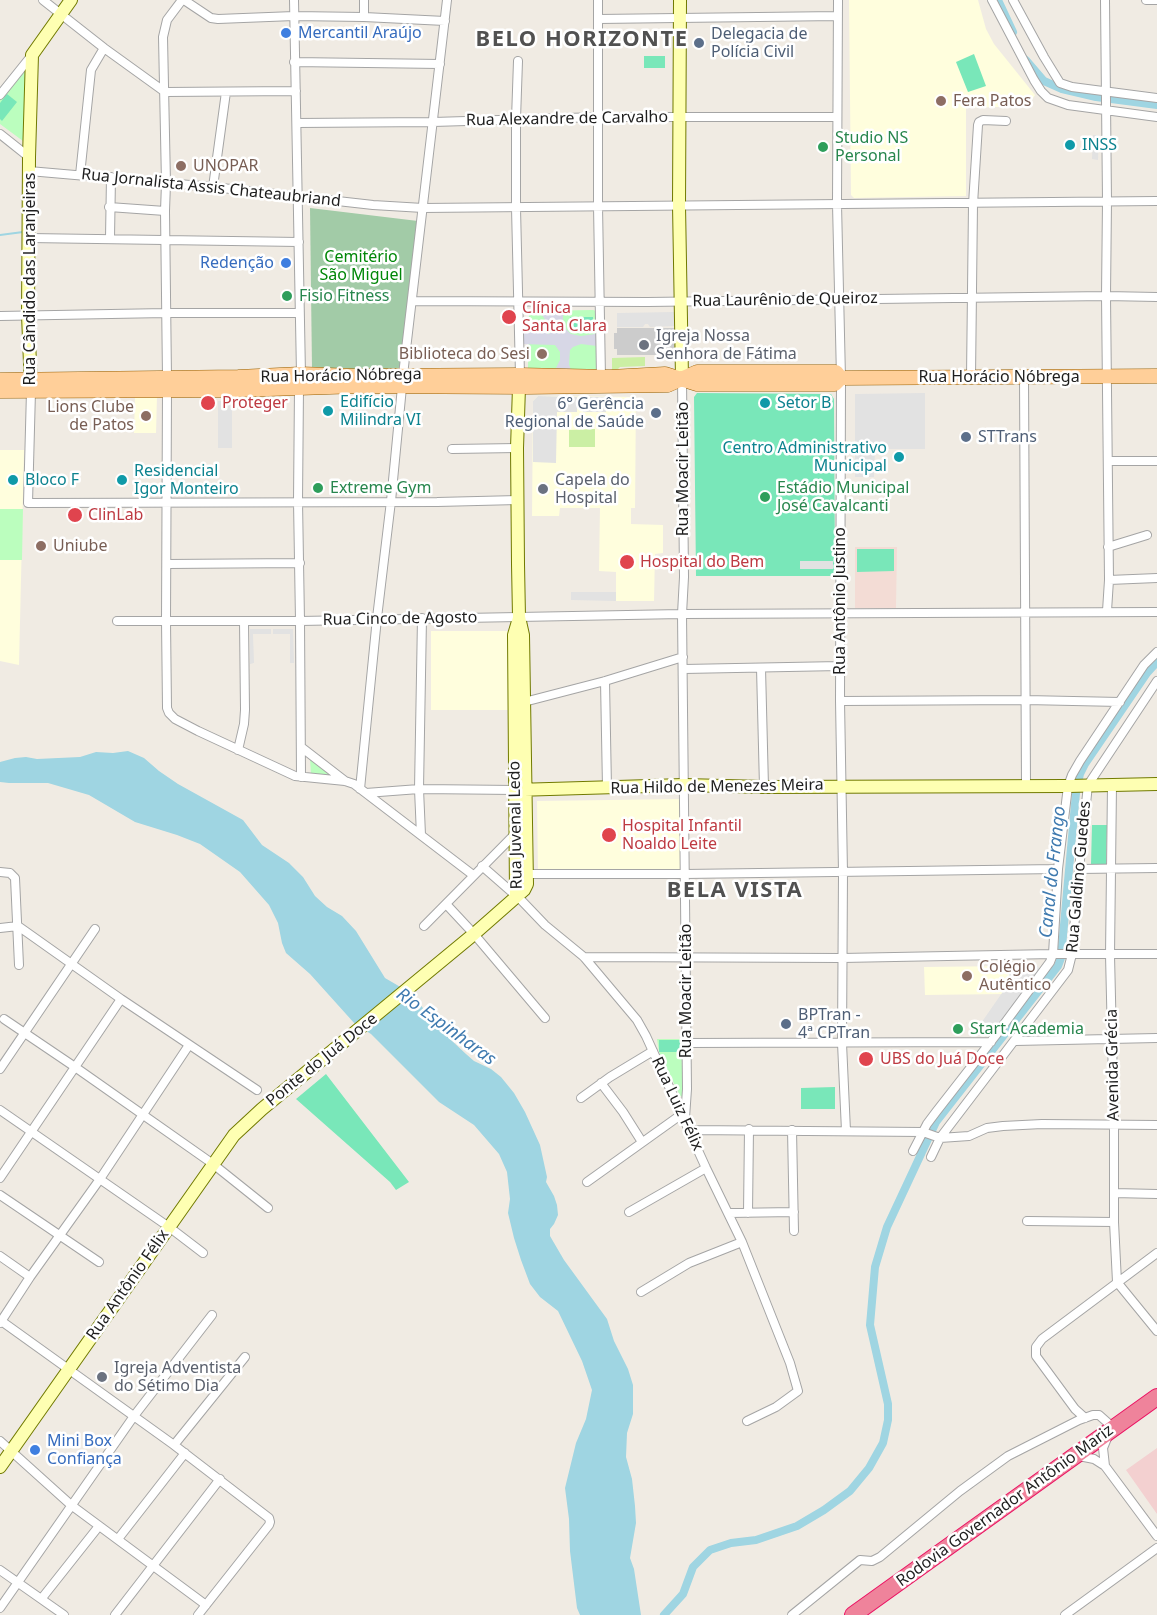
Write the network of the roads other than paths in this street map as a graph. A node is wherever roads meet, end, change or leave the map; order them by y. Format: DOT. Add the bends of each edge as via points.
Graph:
graph roads {
  1 [pos="43,0"];
  2 [pos="71,0"];
  3 [pos="183,0"];
  4 [pos="294,0"];
  5 [pos="364,0"];
  6 [pos="447,0"];
  7 [pos="598,0"];
  8 [pos="680,0"];
  9 [pos="838,0"];
  10 [pos="992,0"];
  11 [pos="1013,0"];
  12 [pos="1105,0"];
  13 [pos="1146,0"];
  14 [pos="1157,0"];
  15 [pos="61,13"];
  16 [pos="294,16"];
  17 [pos="838,16"];
  18 [pos="364,17"];
  19 [pos="680,17"];
  20 [pos="598,19"];
  21 [pos="446,21"];
  22 [pos="104,48"];
  23 [pos="32,55"];
  24 [pos="518,60"];
  25 [pos="294,62"];
  26 [pos="440,64"];
  27 [pos="296,91"];
  28 [pos="165,92"];
  29 [pos="226,92"];
  30 [pos="1106,92"];
  31 [pos="0,95"];
  32 [pos="1157,98"];
  33 [pos="1106,110"];
  34 [pos="599,117"];
  35 [pos="837,117"];
  36 [pos="1157,117"];
  37 [pos="680,118"];
  38 [pos="516,119"];
  39 [pos="1006,121"];
  40 [pos="433,122"];
  41 [pos="297,123"];
  42 [pos="0,134"];
  43 [pos="29,157"];
  44 [pos="30,171"];
  45 [pos="80,175"];
  46 [pos="111,177"];
  47 [pos="166,183"];
  48 [pos="213,187"];
  49 [pos="297,196"];
  50 [pos="1107,201"];
  51 [pos="1157,201"];
  52 [pos="837,204"];
  53 [pos="973,204"];
  54 [pos="679,205"];
  55 [pos="598,206"];
  56 [pos="109,207"];
  57 [pos="423,208"];
  58 [pos="516,208"];
  59 [pos="165,211"];
  60 [pos="29,238"];
  61 [pos="110,238"];
  62 [pos="165,240"];
  63 [pos="299,243"];
  64 [pos="1106,296"];
  65 [pos="1157,297"];
  66 [pos="972,298"];
  67 [pos="840,299"];
  68 [pos="412,301"];
  69 [pos="681,301"];
  70 [pos="518,302"];
  71 [pos="600,302"];
  72 [pos="166,313"];
  73 [pos="299,314"];
  74 [pos="28,315"];
  75 [pos="0,316"];
  76 [pos="1107,376"];
  77 [pos="1157,376"];
  78 [pos="601,377"];
  79 [pos="971,377"];
  80 [pos="1024,377"];
  81 [pos="682,378"];
  82 [pos="841,378"];
  83 [pos="0,380"];
  84 [pos="300,381"];
  85 [pos="402,381"];
  86 [pos="167,384"];
  87 [pos="520,384"];
  88 [pos="31,385"];
  89 [pos="0,391"];
  90 [pos="518,448"];
  91 [pos="452,449"];
  92 [pos="1108,461"];
  93 [pos="1157,461"];
  94 [pos="518,500"];
  95 [pos="298,501"];
  96 [pos="391,501"];
  97 [pos="167,502"];
  98 [pos="1147,535"];
  99 [pos="1108,547"];
  100 [pos="300,563"];
  101 [pos="166,564"];
  102 [pos="1157,578"];
  103 [pos="1109,580"];
  104 [pos="1107,611"];
  105 [pos="1157,612"];
  106 [pos="1024,613"];
  107 [pos="682,614"];
  108 [pos="841,614"];
  109 [pos="519,617"];
  110 [pos="377,618"];
  111 [pos="422,618"];
  112 [pos="117,621"];
  113 [pos="166,621"];
  114 [pos="244,621"];
  115 [pos="300,621"];
  116 [pos="1157,652"];
  117 [pos="683,657"];
  118 [pos="840,666"];
  119 [pos="761,668"];
  120 [pos="684,669"];
  121 [pos="605,681"];
  122 [pos="1157,681"];
  123 [pos="1146,696"];
  124 [pos="1157,696"];
  125 [pos="1026,700"];
  126 [pos="840,701"];
  127 [pos="524,702"];
  128 [pos="1120,702"];
  129 [pos="301,747"];
  130 [pos="238,750"];
  131 [pos="301,777"];
  132 [pos="345,781"];
  133 [pos="1157,784"];
  134 [pos="684,785"];
  135 [pos="1026,785"];
  136 [pos="1088,785"];
  137 [pos="1112,785"];
  138 [pos="842,786"];
  139 [pos="1068,786"];
  140 [pos="764,787"];
  141 [pos="607,788"];
  142 [pos="419,789"];
  143 [pos="521,790"];
  144 [pos="363,791"];
  145 [pos="515,834"];
  146 [pos="421,835"];
  147 [pos="482,866"];
  148 [pos="1111,868"];
  149 [pos="1157,868"];
  150 [pos="1058,869"];
  151 [pos="1078,869"];
  152 [pos="0,872"];
  153 [pos="843,872"];
  154 [pos="528,874"];
  155 [pos="685,874"];
  156 [pos="473,875"];
  157 [pos="516,897"];
  158 [pos="446,904"];
  159 [pos="18,926"];
  160 [pos="424,926"];
  161 [pos="0,928"];
  162 [pos="95,929"];
  163 [pos="474,934"];
  164 [pos="1053,954"];
  165 [pos="1072,954"];
  166 [pos="1157,954"];
  167 [pos="1110,955"];
  168 [pos="584,957"];
  169 [pos="685,958"];
  170 [pos="842,958"];
  171 [pos="71,963"];
  172 [pos="19,965"];
  173 [pos="121,999"];
  174 [pos="545,1018"];
  175 [pos="4,1019"];
  176 [pos="24,1033"];
  177 [pos="1112,1038"];
  178 [pos="1157,1038"];
  179 [pos="1015,1041"];
  180 [pos="991,1042"];
  181 [pos="686,1043"];
  182 [pos="842,1043"];
  183 [pos="189,1045"];
  184 [pos="653,1051"];
  185 [pos="75,1067"];
  186 [pos="0,1069"];
  187 [pos="601,1083"];
  188 [pos="257,1090"];
  189 [pos="581,1098"];
  190 [pos="262,1109"];
  191 [pos="0,1110"];
  192 [pos="143,1115"];
  193 [pos="683,1116"];
  194 [pos="1114,1125"];
  195 [pos="1157,1125"];
  196 [pos="749,1129"];
  197 [pos="690,1130"];
  198 [pos="792,1130"];
  199 [pos="31,1131"];
  200 [pos="846,1131"];
  201 [pos="926,1133"];
  202 [pos="939,1137"];
  203 [pos="642,1142"];
  204 [pos="913,1151"];
  205 [pos="932,1157"];
  206 [pos="213,1164"];
  207 [pos="706,1168"];
  208 [pos="0,1178"];
  209 [pos="100,1179"];
  210 [pos="588,1182"];
  211 [pos="1114,1193"];
  212 [pos="1157,1194"];
  213 [pos="0,1195"];
  214 [pos="268,1208"];
  215 [pos="629,1212"];
  216 [pos="794,1212"];
  217 [pos="729,1213"];
  218 [pos="748,1213"];
  219 [pos="1027,1221"];
  220 [pos="1114,1222"];
  221 [pos="170,1227"];
  222 [pos="794,1231"];
  223 [pos="60,1235"];
  224 [pos="742,1242"];
  225 [pos="1157,1252"];
  226 [pos="203,1253"];
  227 [pos="0,1256"];
  228 [pos="99,1262"];
  229 [pos="30,1277"];
  230 [pos="1117,1282"];
  231 [pos="641,1292"];
  232 [pos="212,1316"];
  233 [pos="0,1321"];
  234 [pos="1157,1331"];
  235 [pos="244,1358"];
  236 [pos="70,1370"];
  237 [pos="1157,1397"];
  238 [pos="134,1416"];
  239 [pos="1084,1418"];
  240 [pos="747,1421"];
  241 [pos="1110,1431"];
  242 [pos="0,1441"];
  243 [pos="174,1445"];
  244 [pos="11,1451"];
  245 [pos="185,1453"];
  246 [pos="1076,1455"];
  247 [pos="1106,1466"];
  248 [pos="0,1467"];
  249 [pos="220,1479"];
  250 [pos="72,1505"];
  251 [pos="99,1526"];
  252 [pos="1157,1536"];
  253 [pos="118,1539"];
  254 [pos="1157,1548"];
  255 [pos="152,1565"];
  256 [pos="0,1570"];
  257 [pos="17,1582"];
  258 [pos="42,1598"];
  259 [pos="206,1605"];
  260 [pos="0,1608"];
  261 [pos="64,1615"];
  262 [pos="115,1615"];
  263 [pos="198,1615"];
  264 [pos="792,1615"];
  265 [pos="853,1615"];
  266 [pos="1065,1615"];
  1 -- 15 [label="street"];
  2 -- 15 [label="main road"];
  3 -- 16 [label="street" via="215,19"];
  3 -- 28 [label="street" via="167,20 163,37"];
  4 -- 16 [label="street"];
  5 -- 18 [label="street"];
  6 -- 21 [label="street"];
  7 -- 20 [label="street"];
  8 -- 19 [label="main road, Rua Moacir Leitão"];
  9 -- 17 [label="street, Rua Antônio Justino"];
  10 -- 33 [label="street" via="1044,95 1068,105"];
  11 -- 30 [label="street" via="1060,83"];
  12 -- 30 [label="street"];
  13 -- 14 [label="street"];
  15 -- 22 [label="street"];
  15 -- 23 [label="main road"];
  16 -- 18 [label="street"];
  16 -- 25 [label="street"];
  17 -- 19 [label="street"];
  17 -- 35 [label="street, Rua Antônio Justino"];
  18 -- 21 [label="street"];
  19 -- 20 [label="street"];
  19 -- 37 [label="main road, Rua Moacir Leitão"];
  20 -- 34 [label="street"];
  21 -- 26 [label="street"];
  22 -- 28 [label="street"];
  22 -- 45 [label="street" via="91,70"];
  23 -- 31 [label="street"];
  23 -- 43 [label="main road, Rua Cândido das Laranjeiras"];
  24 -- 38 [label="street"];
  25 -- 26 [label="street"];
  25 -- 27 [label="street"];
  26 -- 40 [label="street"];
  27 -- 29 [label="street"];
  27 -- 41 [label="street"];
  28 -- 29 [label="street"];
  28 -- 47 [label="street"];
  29 -- 48 [label="street"];
  30 -- 32 [label="street"];
  30 -- 33 [label="street"];
  33 -- 36 [label="street"];
  33 -- 50 [label="street"];
  34 -- 37 [label="street, Rua Alexandre de Carvalho"];
  34 -- 38 [label="street, Rua Alexandre de Carvalho"];
  34 -- 55 [label="street"];
  35 -- 37 [label="street, Rua Alexandre de Carvalho"];
  35 -- 52 [label="street, Rua Antônio Justino"];
  37 -- 54 [label="main road, Rua Moacir Leitão"];
  38 -- 40 [label="street, Rua Alexandre de Carvalho"];
  38 -- 58 [label="street"];
  39 -- 53 [label="street" via="979,122"];
  40 -- 41 [label="street, Rua Alexandre de Carvalho"];
  40 -- 57 [label="street"];
  41 -- 49 [label="street"];
  42 -- 43 [label="street"];
  43 -- 44 [label="main road, Rua Cândido das Laranjeiras"];
  44 -- 45 [label="street, Rua Jornalista Assis Chateaubriand"];
  44 -- 60 [label="main road, Rua Cândido das Laranjeiras"];
  45 -- 46 [label="street, Rua Jornalista Assis Chateaubriand"];
  46 -- 47 [label="street, Rua Jornalista Assis Chateaubriand"];
  46 -- 56 [label="street"];
  47 -- 48 [label="street, Rua Jornalista Assis Chateaubriand"];
  47 -- 59 [label="street"];
  48 -- 49 [label="street, Rua Jornalista Assis Chateaubriand"];
  49 -- 57 [label="street, Rua Jornalista Assis Chateaubriand"];
  49 -- 63 [label="street"];
  50 -- 51 [label="street, Rua Jornalista Assis Chateaubriand"];
  50 -- 53 [label="street, Rua Jornalista Assis Chateaubriand"];
  50 -- 64 [label="street"];
  52 -- 53 [label="street, Rua Jornalista Assis Chateaubriand"];
  52 -- 54 [label="street, Rua Jornalista Assis Chateaubriand"];
  52 -- 67 [label="street, Rua Antônio Justino"];
  53 -- 66 [label="street"];
  54 -- 55 [label="street, Rua Jornalista Assis Chateaubriand"];
  54 -- 69 [label="main road, Rua Moacir Leitão"];
  55 -- 58 [label="street, Rua Jornalista Assis Chateaubriand"];
  55 -- 71 [label="street"];
  56 -- 59 [label="street"];
  56 -- 61 [label="street"];
  57 -- 58 [label="street, Rua Jornalista Assis Chateaubriand"];
  57 -- 68 [label="street"];
  58 -- 70 [label="street"];
  59 -- 62 [label="street"];
  60 -- 61 [label="street"];
  60 -- 74 [label="main road, Rua Cândido das Laranjeiras"];
  61 -- 62 [label="street"];
  62 -- 63 [label="street"];
  62 -- 72 [label="street"];
  63 -- 73 [label="street"];
  64 -- 65 [label="street, Rua Laurênio de Queiroz"];
  64 -- 66 [label="street, Rua Laurênio de Queiroz"];
  64 -- 76 [label="street"];
  66 -- 67 [label="street, Rua Laurênio de Queiroz"];
  66 -- 79 [label="street"];
  67 -- 69 [label="street, Rua Laurênio de Queiroz"];
  67 -- 82 [label="street, Rua Antônio Justino"];
  68 -- 70 [label="street, Rua Laurênio de Queiroz"];
  68 -- 85 [label="street"];
  69 -- 71 [label="street, Rua Laurênio de Queiroz"];
  69 -- 81 [label="main road, Rua Moacir Leitão"];
  70 -- 71 [label="street, Rua Laurênio de Queiroz"];
  70 -- 87 [label="street"];
  71 -- 78 [label="street"];
  72 -- 73 [label="street"];
  72 -- 74 [label="street"];
  72 -- 86 [label="street"];
  73 -- 84 [label="street"];
  74 -- 75 [label="street"];
  74 -- 88 [label="main road, Rua Cândido das Laranjeiras"];
  76 -- 77 [label="main road, Rua Horácio Nóbrega"];
  76 -- 80 [label="main road, Rua Horácio Nóbrega"];
  76 -- 92 [label="street"];
  78 -- 81 [label="main road, Rua Horácio Nóbrega" via="665,374"];
  78 -- 87 [label="main road, Rua Horácio Nóbrega"];
  79 -- 80 [label="main road, Rua Horácio Nóbrega"];
  79 -- 82 [label="main road, Rua Horácio Nóbrega"];
  80 -- 106 [label="street"];
  81 -- 82 [label="main road, Rua Horácio Nóbrega" via="697,384 835,384"];
  81 -- 87 [label="main road, Rua Horácio Nóbrega" via="668,385"];
  81 -- 107 [label="street, Rua Moacir Leitão"];
  82 -- 108 [label="street, Rua Antônio Justino"];
  83 -- 88 [label="main road, Rua Horácio Nóbrega"];
  84 -- 85 [label="main road, Rua Horácio Nóbrega" via="354,376"];
  84 -- 86 [label="main road, Rua Horácio Nóbrega" via="238,377"];
  84 -- 95 [label="street"];
  85 -- 87 [label="main road, Rua Horácio Nóbrega"];
  85 -- 96 [label="street"];
  86 -- 88 [label="main road, Rua Horácio Nóbrega"];
  86 -- 97 [label="street"];
  87 -- 90 [label="main road, Rua Juvenal Ledo"];
  88 -- 89 [label="main road, Rua Horácio Nóbrega"];
  88 -- 97 [label="street, Rua Cândido das Laranjeiras" via="28,503"];
  90 -- 91 [label="street"];
  90 -- 94 [label="main road, Rua Juvenal Ledo"];
  92 -- 93 [label="street"];
  92 -- 99 [label="street"];
  94 -- 96 [label="street"];
  94 -- 109 [label="main road, Rua Juvenal Ledo"];
  95 -- 96 [label="street"];
  95 -- 97 [label="street"];
  95 -- 100 [label="street"];
  96 -- 110 [label="street"];
  97 -- 101 [label="street"];
  98 -- 99 [label="street"];
  99 -- 103 [label="street"];
  100 -- 101 [label="street"];
  100 -- 115 [label="street"];
  101 -- 113 [label="street"];
  102 -- 103 [label="street"];
  103 -- 104 [label="street"];
  104 -- 105 [label="street, Rua Cinco de Agosto"];
  104 -- 106 [label="street, Rua Cinco de Agosto"];
  106 -- 108 [label="street, Rua Cinco de Agosto"];
  106 -- 125 [label="street"];
  107 -- 108 [label="street, Rua Cinco de Agosto"];
  107 -- 109 [label="street, Rua Cinco de Agosto"];
  107 -- 117 [label="street, Rua Moacir Leitão"];
  108 -- 118 [label="street, Rua Antônio Justino"];
  109 -- 111 [label="street, Rua Cinco de Agosto"];
  109 -- 127 [label="main road, Rua Juvenal Ledo"];
  109 -- 143 [label="main road, Rua Juvenal Ledo" via="514,635"];
  110 -- 111 [label="street, Rua Cinco de Agosto"];
  110 -- 115 [label="street, Rua Cinco de Agosto"];
  110 -- 144 [label="street"];
  111 -- 142 [label="street"];
  112 -- 113 [label="street, Rua Cinco de Agosto"];
  113 -- 114 [label="street, Rua Cinco de Agosto"];
  113 -- 130 [label="street" via="169,713"];
  114 -- 115 [label="street, Rua Cinco de Agosto"];
  114 -- 130 [label="street" via="245,710"];
  115 -- 129 [label="street"];
  116 -- 128 [label="street, Rua Galdino Guedes"];
  117 -- 120 [label="street, Rua Moacir Leitão"];
  117 -- 121 [label="street"];
  118 -- 119 [label="street"];
  118 -- 126 [label="street, Rua Antônio Justino"];
  119 -- 120 [label="street"];
  119 -- 140 [label="street"];
  120 -- 134 [label="street, Rua Moacir Leitão"];
  121 -- 127 [label="street"];
  121 -- 141 [label="street"];
  122 -- 123 [label="street, Rua Galdino Guedes"];
  123 -- 124 [label="street"];
  123 -- 136 [label="street, Rua Galdino Guedes"];
  125 -- 126 [label="street"];
  125 -- 128 [label="street"];
  125 -- 135 [label="street"];
  126 -- 138 [label="street, Rua Antônio Justino"];
  127 -- 143 [label="main road, Rua Juvenal Ledo"];
  128 -- 139 [label="street, Rua Galdino Guedes"];
  129 -- 131 [label="street"];
  129 -- 132 [label="street"];
  130 -- 131 [label="street"];
  131 -- 132 [label="street"];
  132 -- 144 [label="street"];
  133 -- 137 [label="main road, Rua Hildo de Menezes Meira"];
  134 -- 140 [label="main road, Rua Hildo de Menezes Meira"];
  134 -- 141 [label="main road, Rua Hildo de Menezes Meira"];
  134 -- 155 [label="street, Rua Moacir Leitão"];
  135 -- 138 [label="main road, Rua Hildo de Menezes Meira"];
  135 -- 139 [label="main road, Rua Hildo de Menezes Meira"];
  136 -- 137 [label="main road, Rua Hildo de Menezes Meira"];
  136 -- 139 [label="main road, Rua Hildo de Menezes Meira"];
  136 -- 151 [label="street, Rua Galdino Guedes"];
  137 -- 148 [label="street, Avenida Grécia"];
  138 -- 140 [label="main road, Rua Hildo de Menezes Meira"];
  138 -- 153 [label="street, Rua Antônio Justino"];
  139 -- 150 [label="street, Rua Galdino Guedes"];
  141 -- 143 [label="main road, Rua Hildo de Menezes Meira"];
  142 -- 143 [label="street, Rua Hildo de Menezes Meira"];
  142 -- 144 [label="street, Rua Hildo de Menezes Meira"];
  142 -- 146 [label="street"];
  143 -- 145 [label="main road, Rua Juvenal Ledo"];
  143 -- 154 [label="main road, Rua Juvenal Ledo"];
  144 -- 146 [label="street"];
  145 -- 147 [label="street"];
  145 -- 157 [label="main road, Rua Juvenal Ledo"];
  146 -- 156 [label="street"];
  147 -- 156 [label="street"];
  147 -- 157 [label="street, Rua Luiz Félix"];
  148 -- 149 [label="street"];
  148 -- 151 [label="street"];
  148 -- 167 [label="street, Avenida Grécia"];
  150 -- 153 [label="street"];
  150 -- 164 [label="street, Rua Galdino Guedes"];
  151 -- 165 [label="street, Rua Galdino Guedes"];
  152 -- 159 [label="street" via="15,878"];
  153 -- 155 [label="street"];
  153 -- 170 [label="street, Rua Antônio Justino"];
  154 -- 155 [label="street"];
  154 -- 157 [label="main road, Rua Juvenal Ledo" via="524,890"];
  155 -- 169 [label="street, Rua Moacir Leitão"];
  156 -- 158 [label="street"];
  157 -- 163 [label="main road, Ponte do Juá Doce"];
  157 -- 168 [label="street, Rua Luiz Félix"];
  158 -- 160 [label="street"];
  158 -- 163 [label="street"];
  159 -- 161 [label="street"];
  159 -- 171 [label="street"];
  159 -- 172 [label="street"];
  162 -- 171 [label="street"];
  163 -- 174 [label="street"];
  163 -- 190 [label="main road, Ponte do Juá Doce"];
  164 -- 165 [label="street"];
  164 -- 170 [label="street"];
  164 -- 180 [label="street, Rua Galdino Guedes"];
  165 -- 167 [label="street"];
  165 -- 179 [label="street, Rua Galdino Guedes" via="1064,978"];
  166 -- 167 [label="street"];
  167 -- 177 [label="street, Avenida Grécia"];
  168 -- 169 [label="street"];
  168 -- 184 [label="street, Rua Luiz Félix" via="637,1020"];
  169 -- 170 [label="street"];
  169 -- 181 [label="street, Rua Moacir Leitão"];
  170 -- 182 [label="street, Rua Antônio Justino"];
  171 -- 173 [label="street"];
  171 -- 176 [label="street"];
  173 -- 183 [label="street"];
  173 -- 185 [label="street"];
  175 -- 176 [label="street"];
  176 -- 185 [label="street"];
  176 -- 186 [label="street"];
  177 -- 178 [label="street"];
  177 -- 179 [label="street"];
  177 -- 194 [label="street, Avenida Grécia"];
  179 -- 202 [label="street, Rua Galdino Guedes"];
  180 -- 182 [label="street"];
  180 -- 201 [label="street, Rua Galdino Guedes" via="936,1112"];
  181 -- 182 [label="street"];
  181 -- 193 [label="street, Rua Moacir Leitão"];
  182 -- 200 [label="street, Rua Antônio Justino"];
  183 -- 188 [label="street"];
  183 -- 192 [label="street"];
  184 -- 187 [label="street"];
  184 -- 193 [label="street, Rua Luiz Félix"];
  185 -- 192 [label="street"];
  185 -- 199 [label="street"];
  187 -- 189 [label="street"];
  187 -- 203 [label="street"];
  190 -- 206 [label="main road, Rua Antônio Félix" via="234,1135"];
  191 -- 199 [label="street"];
  192 -- 206 [label="street"];
  192 -- 209 [label="street"];
  193 -- 197 [label="street, Rua Luiz Félix"];
  193 -- 203 [label="street"];
  194 -- 195 [label="street"];
  194 -- 202 [label="street" via="1003,1126 969,1136"];
  194 -- 211 [label="street, Avenida Grécia"];
  196 -- 197 [label="street"];
  196 -- 198 [label="street"];
  196 -- 218 [label="street"];
  197 -- 207 [label="street, Rua Luiz Félix"];
  198 -- 200 [label="street"];
  198 -- 216 [label="street"];
  199 -- 208 [label="street"];
  199 -- 209 [label="street"];
  200 -- 201 [label="street"];
  201 -- 202 [label="street"];
  201 -- 204 [label="street, Rua Galdino Guedes"];
  202 -- 205 [label="street, Rua Galdino Guedes"];
  203 -- 210 [label="street"];
  206 -- 214 [label="street"];
  206 -- 221 [label="main road, Rua Antônio Félix"];
  207 -- 215 [label="street"];
  207 -- 217 [label="street, Rua Luiz Félix"];
  209 -- 221 [label="street"];
  209 -- 223 [label="street"];
  211 -- 212 [label="street"];
  211 -- 220 [label="street, Avenida Grécia"];
  213 -- 223 [label="street"];
  216 -- 218 [label="street"];
  216 -- 222 [label="street"];
  217 -- 218 [label="street"];
  217 -- 224 [label="street, Rua Luiz Félix"];
  219 -- 220 [label="street"];
  220 -- 230 [label="street, Avenida Grécia"];
  221 -- 226 [label="street"];
  221 -- 236 [label="main road, Rua Antônio Félix"];
  223 -- 228 [label="street"];
  223 -- 229 [label="street"];
  224 -- 231 [label="street" via="688,1263"];
  224 -- 240 [label="street, Rua Luiz Félix" via="798,1391"];
  225 -- 230 [label="street"];
  227 -- 229 [label="street"];
  229 -- 233 [label="street"];
  230 -- 234 [label="street"];
  230 -- 239 [label="street" via="1036,1347 1036,1356"];
  232 -- 238 [label="street"];
  233 -- 236 [label="street"];
  235 -- 243 [label="street"];
  236 -- 238 [label="street"];
  236 -- 244 [label="main road, Rua Antônio Félix"];
  237 -- 241 [label="highway, Rodovia Governador Antônio Mariz"];
  238 -- 243 [label="street"];
  238 -- 250 [label="street"];
  239 -- 241 [label="street" via="1099,1415"];
  239 -- 264 [label="street" via="1008,1456 880,1557 860,1560"];
  241 -- 246 [label="highway, Rodovia Governador Antônio Mariz"];
  241 -- 247 [label="street" via="1103,1448"];
  242 -- 244 [label="street"];
  243 -- 245 [label="street"];
  244 -- 248 [label="main road, Rua Antônio Félix"];
  244 -- 250 [label="street"];
  245 -- 249 [label="street"];
  245 -- 253 [label="street"];
  246 -- 247 [label="street"];
  246 -- 265 [label="highway, Rodovia Governador Antônio Mariz"];
  247 -- 252 [label="street"];
  249 -- 255 [label="street"];
  249 -- 259 [label="street" via="270,1522"];
  250 -- 251 [label="street"];
  250 -- 257 [label="street"];
  251 -- 253 [label="street"];
  251 -- 258 [label="street"];
  253 -- 255 [label="street"];
  254 -- 266 [label="street"];
  255 -- 259 [label="street"];
  255 -- 262 [label="street"];
  256 -- 257 [label="street"];
  257 -- 258 [label="street"];
  257 -- 260 [label="street"];
  258 -- 261 [label="street"];
  259 -- 263 [label="street"];
}
